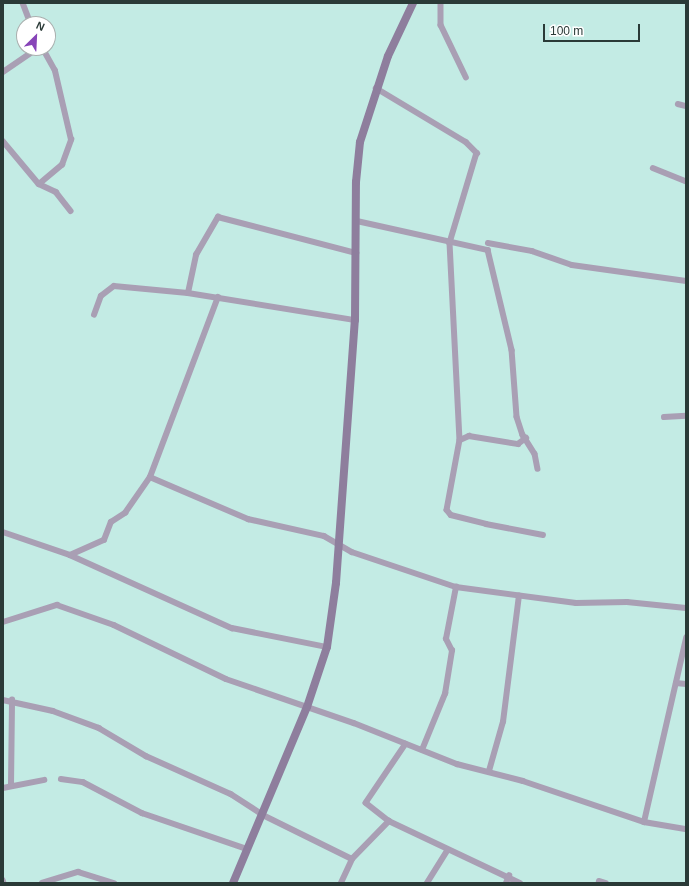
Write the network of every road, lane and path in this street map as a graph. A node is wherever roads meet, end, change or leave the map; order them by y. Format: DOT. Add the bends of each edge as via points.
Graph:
graph roads {
  1 [pos="23,3"];
  2 [pos="413,3"];
  3 [pos="441,3"];
  4 [pos="28,16"];
  5 [pos="26,56"];
  6 [pos="47,56"];
  7 [pos="3,72"];
  8 [pos="466,76"];
  9 [pos="376,88"];
  10 [pos="678,104"];
  11 [pos="686,106"];
  12 [pos="3,141"];
  13 [pos="653,168"];
  14 [pos="686,181"];
  15 [pos="39,184"];
  16 [pos="71,211"];
  17 [pos="357,221"];
  18 [pos="450,243"];
  19 [pos="488,244"];
  20 [pos="356,253"];
  21 [pos="686,281"];
  22 [pos="188,293"];
  23 [pos="218,297"];
  24 [pos="94,315"];
  25 [pos="355,320"];
  26 [pos="686,416"];
  27 [pos="664,417"];
  28 [pos="524,438"];
  29 [pos="460,440"];
  30 [pos="538,469"];
  31 [pos="150,477"];
  32 [pos="3,532"];
  33 [pos="543,535"];
  34 [pos="338,544"];
  35 [pos="70,556"];
  36 [pos="456,587"];
  37 [pos="519,596"];
  38 [pos="686,608"];
  39 [pos="3,622"];
  40 [pos="686,638"];
  41 [pos="327,647"];
  42 [pos="676,683"];
  43 [pos="686,684"];
  44 [pos="3,700"];
  45 [pos="12,700"];
  46 [pos="307,707"];
  47 [pos="406,744"];
  48 [pos="422,750"];
  49 [pos="489,771"];
  50 [pos="61,779"];
  51 [pos="44,780"];
  52 [pos="11,785"];
  53 [pos="3,788"];
  54 [pos="263,815"];
  55 [pos="389,821"];
  56 [pos="644,822"];
  57 [pos="686,829"];
  58 [pos="247,849"];
  59 [pos="448,850"];
  60 [pos="352,859"];
  61 [pos="509,876"];
  62 [pos="3,880"];
  63 [pos="599,881"];
  64 [pos="4,883"];
  65 [pos="42,883"];
  66 [pos="114,883"];
  67 [pos="233,883"];
  68 [pos="341,883"];
  69 [pos="427,883"];
  70 [pos="506,883"];
  71 [pos="520,883"];
  72 [pos="606,883"];
  1 -- 4 [label="street"];
  2 -- 9 [label="street"];
  3 -- 8 [label="street" via="441,25"];
  5 -- 7 [label="street"];
  6 -- 15 [label="street" via="55,71 71,140 62,164"];
  9 -- 17 [label="street" via="360,142"];
  9 -- 18 [label="street" via="466,142 477,153"];
  10 -- 11 [label="street"];
  12 -- 15 [label="street"];
  13 -- 14 [label="street"];
  15 -- 16 [label="street" via="56,192"];
  17 -- 18 [label="street"];
  17 -- 20 [label="street"];
  18 -- 28 [label="street" via="488,250 512,350 512,383"];
  18 -- 29 [label="street"];
  19 -- 21 [label="street" via="532,251 572,265"];
  20 -- 22 [label="street" via="218,218 196,255"];
  20 -- 25 [label="street"];
  22 -- 23 [label="street"];
  22 -- 24 [label="street" via="110,286 100,296"];
  23 -- 25 [label="street"];
  23 -- 31 [label="street"];
  25 -- 34 [label="street"];
  26 -- 27 [label="street"];
  28 -- 29 [label="street" via="518,444 470,436"];
  28 -- 30 [label="street" via="535,454"];
  29 -- 33 [label="street" via="449,513"];
  31 -- 34 [label="street" via="248,519 324,536"];
  31 -- 35 [label="street" via="125,513 111,522 104,540"];
  32 -- 35 [label="street"];
  34 -- 36 [label="street"];
  34 -- 41 [label="street"];
  35 -- 41 [label="street" via="232,628"];
  36 -- 37 [label="street"];
  36 -- 48 [label="street" via="446,639 452,651 445,694"];
  37 -- 38 [label="street" via="576,604 627,602"];
  37 -- 49 [label="street" via="503,722"];
  39 -- 46 [label="street" via="57,605 114,624 208,672"];
  40 -- 42 [label="street"];
  41 -- 46 [label="street"];
  42 -- 43 [label="street"];
  42 -- 56 [label="street"];
  44 -- 45 [label="street"];
  45 -- 52 [label="street"];
  45 -- 54 [label="street" via="99,728 146,756 231,794"];
  46 -- 47 [label="street"];
  46 -- 54 [label="street"];
  47 -- 48 [label="street"];
  47 -- 55 [label="street" via="366,803"];
  48 -- 49 [label="street" via="456,764"];
  49 -- 56 [label="street"];
  50 -- 58 [label="street" via="83,782 142,813"];
  51 -- 52 [label="street"];
  52 -- 53 [label="street"];
  54 -- 58 [label="street"];
  54 -- 60 [label="street"];
  55 -- 59 [label="street"];
  55 -- 60 [label="street"];
  56 -- 57 [label="street"];
  58 -- 67 [label="street"];
  59 -- 61 [label="street"];
  59 -- 69 [label="street"];
  60 -- 68 [label="street"];
  61 -- 70 [label="street"];
  61 -- 71 [label="street"];
  62 -- 64 [label="street"];
  63 -- 72 [label="street"];
  65 -- 66 [label="street" via="78,872"];
}
